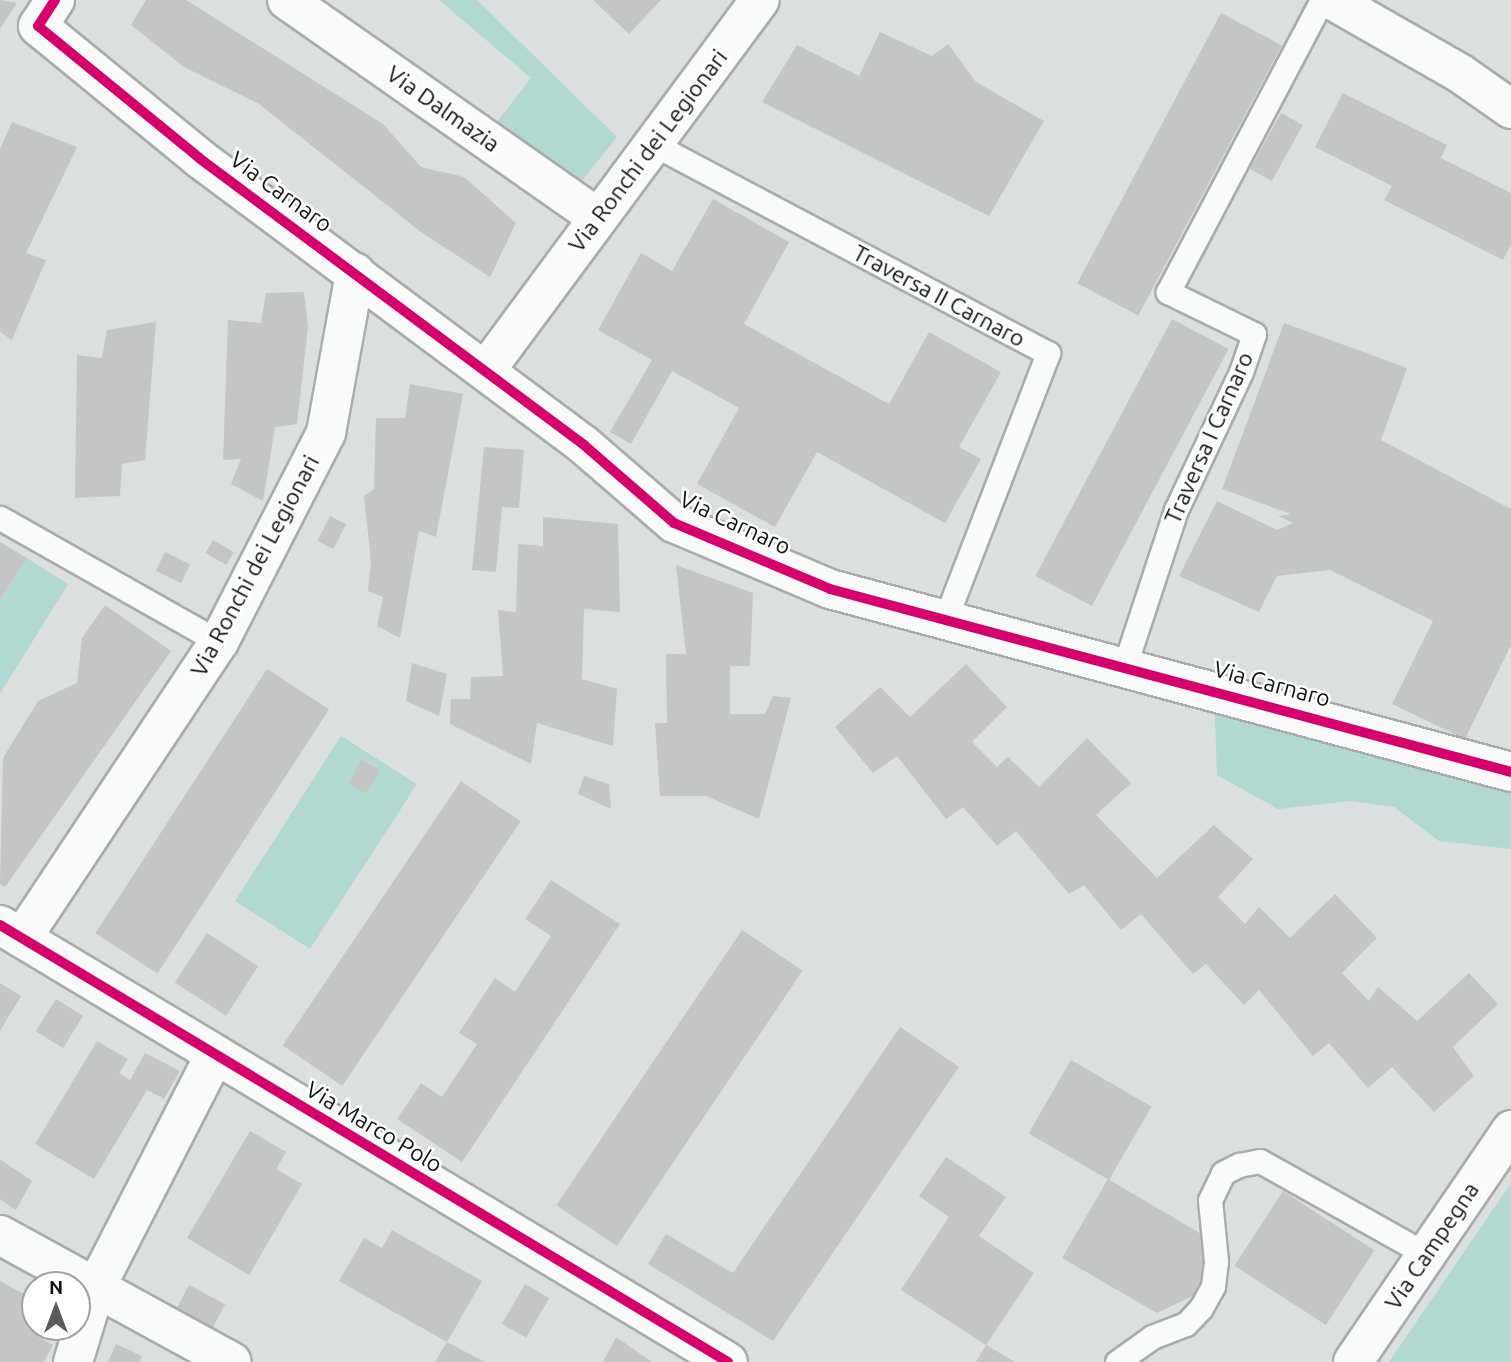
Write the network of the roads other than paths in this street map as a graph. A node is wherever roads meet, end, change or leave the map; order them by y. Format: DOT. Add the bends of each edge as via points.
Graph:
graph roads {
  1 [pos="287,0"];
  2 [pos="760,0"];
  3 [pos="1322,0"];
  4 [pos="1332,0"];
  5 [pos="46,13"];
  6 [pos="1511,109"];
  7 [pos="653,144"];
  8 [pos="598,218"];
  9 [pos="355,273"];
  10 [pos="486,370"];
  11 [pos="0,518"];
  12 [pos="945,620"];
  13 [pos="219,642"];
  14 [pos="1124,668"];
  15 [pos="1511,772"];
  16 [pos="11,931"];
  17 [pos="214,1056"];
  18 [pos="1511,1130"];
  19 [pos="0,1235"];
  20 [pos="1426,1254"];
  21 [pos="96,1287"];
  22 [pos="73,1362"];
  23 [pos="232,1362"];
  24 [pos="728,1362"];
  25 [pos="1117,1362"];
  26 [pos="1353,1362"];
  1 -- 8 [label="street, Via Dalmazia"];
  2 -- 7 [label="street, Via Ronchi dei Legionari"];
  3 -- 14 [label="lane, Traversa I Carnaro" via="1168,292 1254,334 1241,372 1175,510"];
  4 -- 6 [label="street" via="1461,74"];
  5 -- 9 [label="street, Via Carnaro" via="199,158"];
  7 -- 8 [label="street, Via Ronchi dei Legionari"];
  7 -- 12 [label="lane, Traversa II Carnaro" via="1048,353"];
  8 -- 10 [label="street, Via Ronchi dei Legionari"];
  9 -- 10 [label="street, Via Carnaro"];
  9 -- 13 [label="street, Via Ronchi dei Legionari" via="326,433"];
  10 -- 12 [label="street, Via Carnaro" via="584,445 674,523 830,589"];
  11 -- 13 [label="lane"];
  12 -- 14 [label="street, Via Carnaro"];
  13 -- 16 [label="street, Via Ronchi dei Legionari"];
  14 -- 15 [label="street, Via Carnaro"];
  16 -- 17 [label="street, Via Marco Polo"];
  17 -- 21 [label="street"];
  17 -- 24 [label="street, Via Marco Polo"];
  18 -- 20 [label="street, Via Campegna"];
  19 -- 21 [label="street"];
  20 -- 25 [label="lane" via="1260,1161 1238,1165 1223,1173 1210,1200 1216,1261 1213,1286 1201,1308 1186,1324 1152,1337"];
  20 -- 26 [label="street, Via Campegna"];
  21 -- 22 [label="street"];
  21 -- 23 [label="street"];
}
